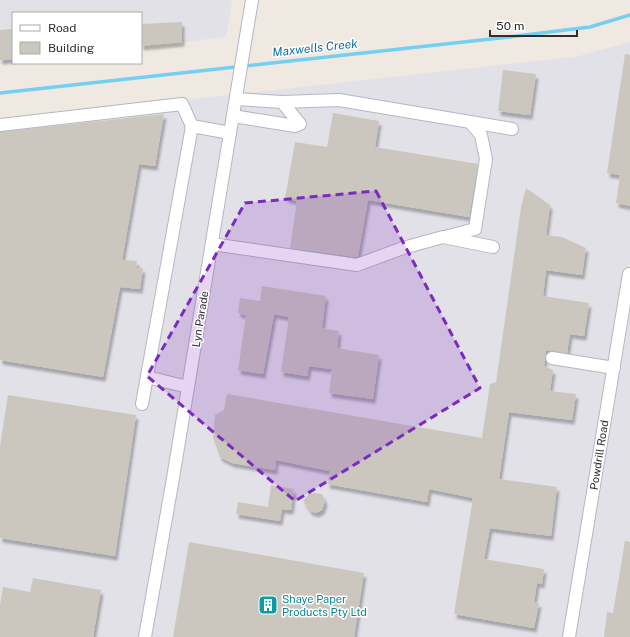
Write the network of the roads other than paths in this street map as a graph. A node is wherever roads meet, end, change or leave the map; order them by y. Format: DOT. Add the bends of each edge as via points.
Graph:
graph roads {
  1 [pos="252,0"];
  2 [pos="237,94"];
  3 [pos="282,102"];
  4 [pos="233,116"];
  5 [pos="470,122"];
  6 [pos="0,125"];
  7 [pos="192,126"];
  8 [pos="512,128"];
  9 [pos="230,133"];
  10 [pos="443,237"];
  11 [pos="212,244"];
  12 [pos="493,247"];
  13 [pos="629,274"];
  14 [pos="552,358"];
  15 [pos="614,368"];
  16 [pos="147,378"];
  17 [pos="188,387"];
  18 [pos="142,404"];
  19 [pos="145,637"];
  20 [pos="569,637"];
  1 -- 2 [label="street, Lyn Parade"];
  2 -- 3 [label="street"];
  2 -- 4 [label="street, Lyn Parade"];
  3 -- 4 [label="street" via="300,124 295,126"];
  3 -- 5 [label="street" via="339,100"];
  4 -- 9 [label="street, Lyn Parade"];
  5 -- 8 [label="street"];
  5 -- 10 [label="street" via="481,135 486,159 474,229"];
  6 -- 7 [label="street" via="182,104"];
  7 -- 9 [label="street"];
  7 -- 16 [label="street"];
  9 -- 11 [label="street, Lyn Parade"];
  10 -- 11 [label="street" via="357,265"];
  10 -- 12 [label="street"];
  11 -- 17 [label="street, Lyn Parade"];
  13 -- 15 [label="street, Powdrill Road"];
  14 -- 15 [label="street"];
  15 -- 20 [label="street, Powdrill Road"];
  16 -- 17 [label="street"];
  16 -- 18 [label="street"];
  17 -- 19 [label="street, Lyn Parade"];
}
